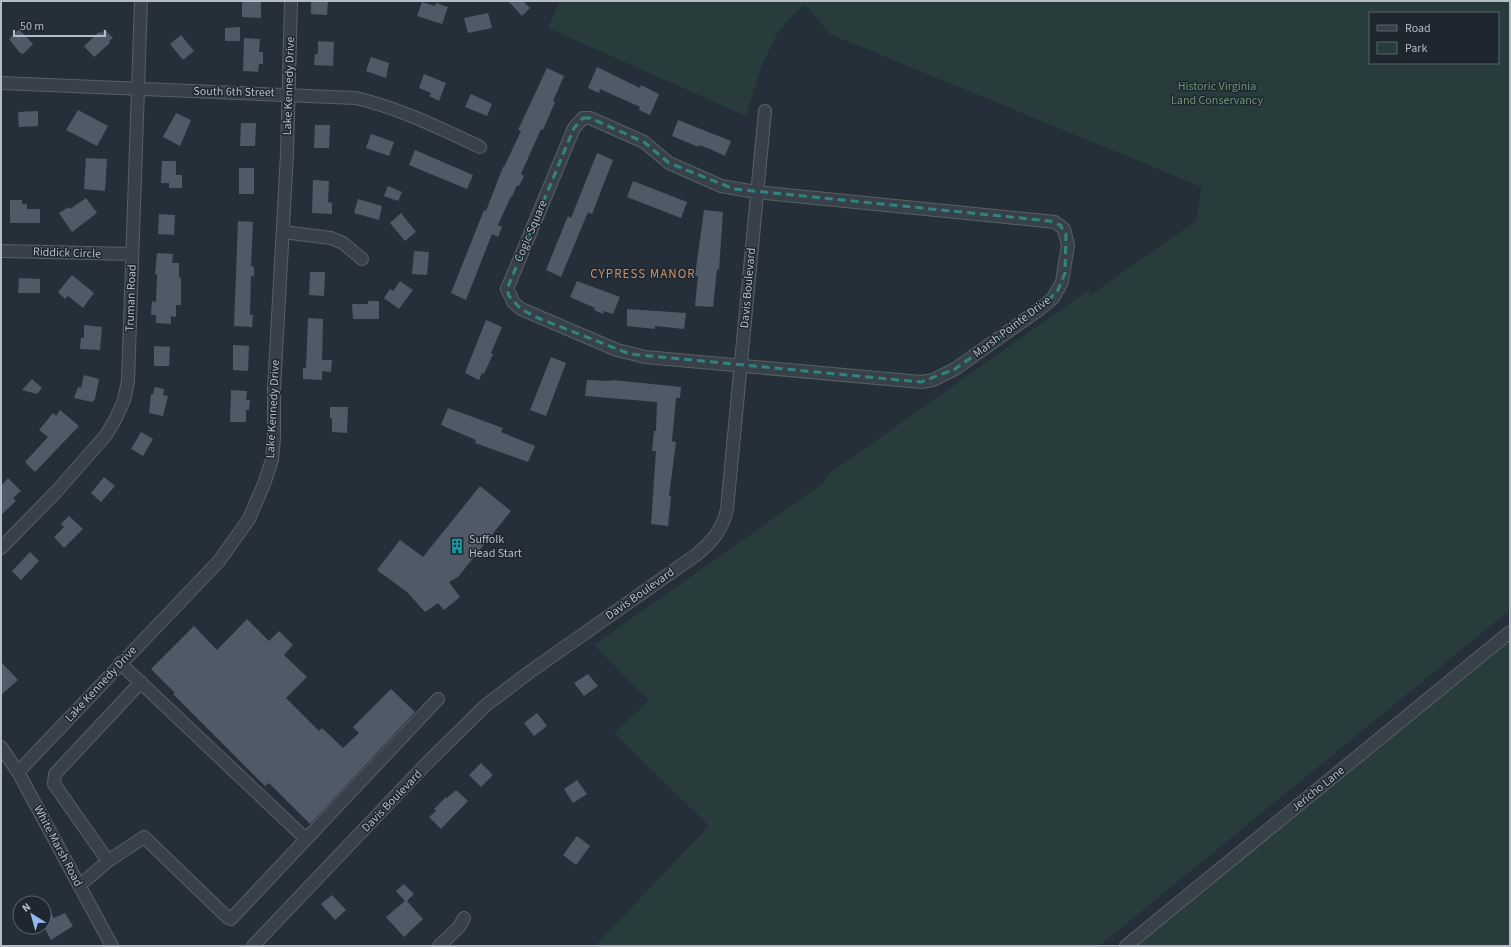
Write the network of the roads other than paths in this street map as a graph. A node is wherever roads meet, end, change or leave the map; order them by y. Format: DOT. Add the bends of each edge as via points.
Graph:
graph roads {
  1 [pos="142,1"];
  2 [pos="291,1"];
  3 [pos="1,84"];
  4 [pos="138,90"];
  5 [pos="288,94"];
  6 [pos="766,111"];
  7 [pos="480,147"];
  8 [pos="756,192"];
  9 [pos="283,232"];
  10 [pos="1,250"];
  11 [pos="132,254"];
  12 [pos="362,259"];
  13 [pos="741,366"];
  14 [pos="1,548"];
  15 [pos="1510,632"];
  16 [pos="120,663"];
  17 [pos="141,682"];
  18 [pos="438,699"];
  19 [pos="1,747"];
  20 [pos="18,772"];
  21 [pos="306,839"];
  22 [pos="108,861"];
  23 [pos="79,886"];
  24 [pos="464,918"];
  25 [pos="112,946"];
  26 [pos="253,946"];
  27 [pos="439,946"];
  28 [pos="1126,946"];
  1 -- 4 [label="street, Truman Road"];
  2 -- 5 [label="street, Lake Kennedy Drive"];
  3 -- 4 [label="street, South 6th Street"];
  4 -- 5 [label="street, South 6th Street"];
  4 -- 11 [label="street, Truman Road"];
  5 -- 7 [label="street, South 6th Street" via="356,98 373,102 422,120"];
  5 -- 9 [label="street, Lake Kennedy Drive"];
  6 -- 8 [label="street, Davis Boulevard"];
  8 -- 13 [label="street, Davis Boulevard"];
  8 -- 13 [label="street, Cogic Square" via="721,186 669,163 644,142 590,118 583,118 574,128 507,289 514,303 521,309 617,350 645,357"];
  8 -- 13 [label="street, Marsh Pointe Drive" via="1050,221 1060,225 1066,234 1068,246 1062,282 1046,304 955,369 933,380 910,382"];
  9 -- 12 [label="street" via="331,238 343,243"];
  9 -- 16 [label="street, Lake Kennedy Drive" via="274,389 274,438 272,460 264,484 249,519 219,561"];
  10 -- 11 [label="street, Riddick Circle"];
  11 -- 14 [label="street, Truman Road" via="128,381 124,400 116,418 106,435 56,492"];
  13 -- 26 [label="street, Davis Boulevard" via="727,509 720,530 713,540 696,555 486,705"];
  15 -- 28 [label="street, Jericho Lane"];
  16 -- 17 [label="street"];
  16 -- 20 [label="street, Lake Kennedy Drive"];
  17 -- 21 [label="street"];
  17 -- 22 [label="street" via="55,774 54,784"];
  18 -- 21 [label="street"];
  19 -- 20 [label="street, White Marsh Road"];
  20 -- 23 [label="street, White Marsh Road"];
  21 -- 22 [label="street" via="231,919 144,837"];
  22 -- 23 [label="street"];
  23 -- 25 [label="street, White Marsh Road"];
  24 -- 27 [label="street" via="460,927"];
}
